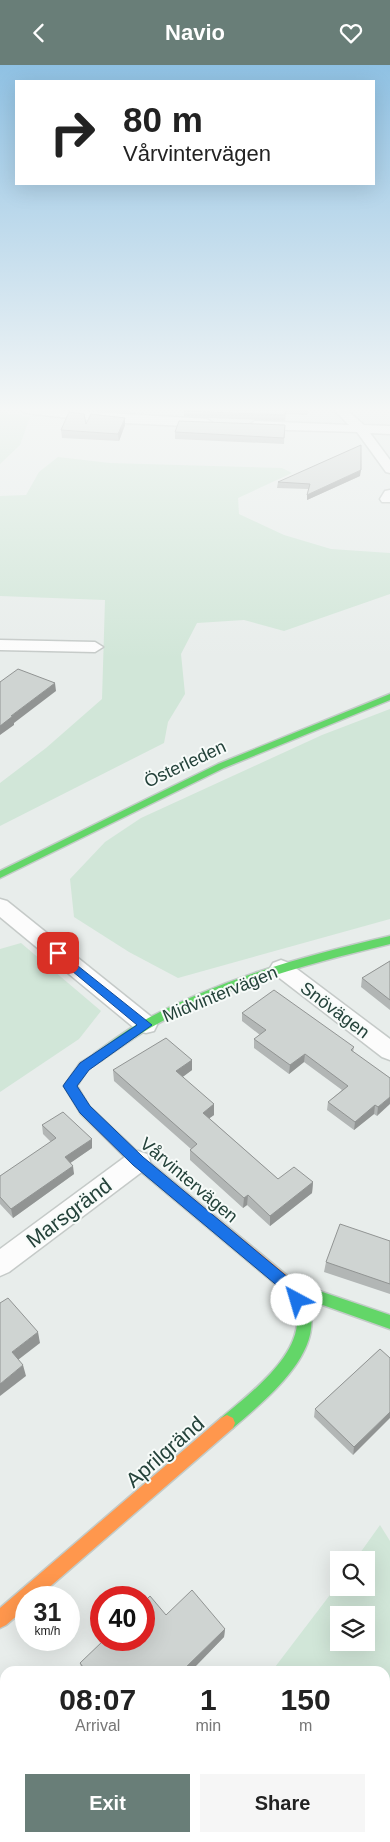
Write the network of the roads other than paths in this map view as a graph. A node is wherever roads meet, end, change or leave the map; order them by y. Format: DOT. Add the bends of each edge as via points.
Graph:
graph roads {
  1 [pos="0,645"];
  2 [pos="94,647"];
  3 [pos="390,697"];
  4 [pos="0,875"];
  5 [pos="0,906"];
  6 [pos="390,940"];
  7 [pos="281,968"];
  8 [pos="146,1025"];
  9 [pos="390,1051"];
  10 [pos="138,1161"];
  11 [pos="0,1264"];
  12 [pos="291,1288"];
  13 [pos="390,1322"];
  14 [pos="0,1619"];
  1 -- 2 [label="street"];
  3 -- 4 [label="street, Österleden" via="221,765"];
  5 -- 8 [label="street, Midvintervägen"];
  6 -- 7 [label="street, Midvintervägen" via="321,955"];
  7 -- 8 [label="street, Midvintervägen" via="206,996"];
  7 -- 9 [label="street, Snövägen"];
  8 -- 10 [label="street, Vårvintervägen" via="84,1067 70,1086 85,1110"];
  10 -- 11 [label="street, Marsgränd"];
  10 -- 12 [label="street, Vårvintervägen"];
  12 -- 13 [label="street, Vårvintervägen"];
  12 -- 14 [label="street, Aprilgränd" via="304,1311 303,1340 279,1376 191,1457"];
}
